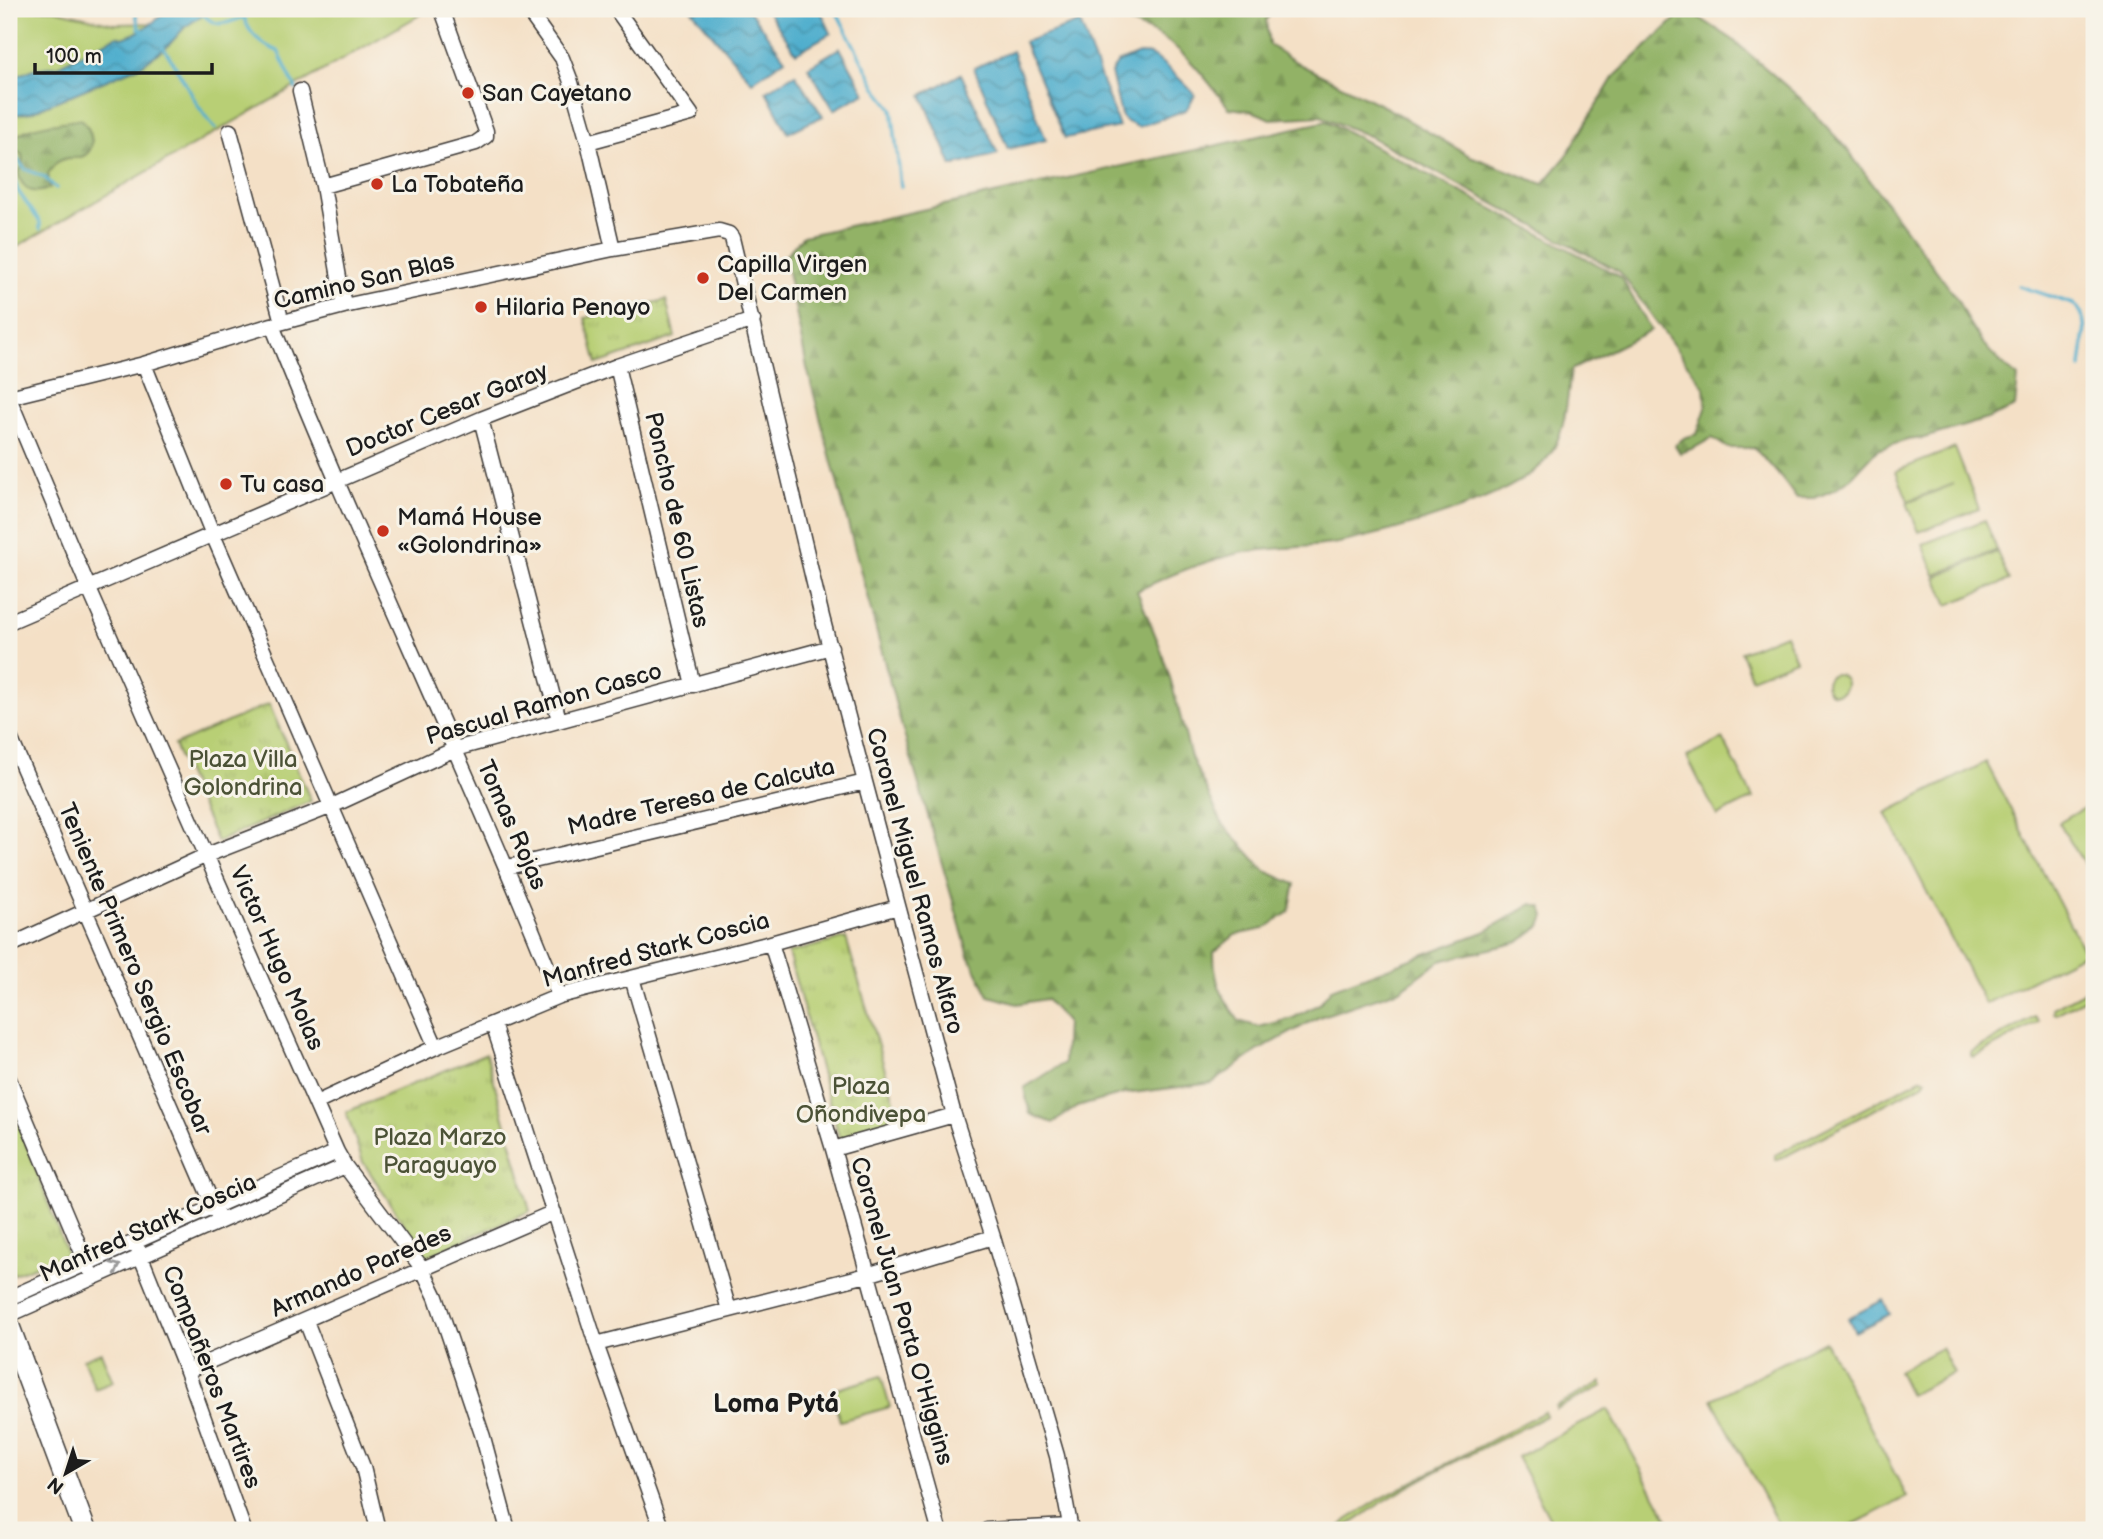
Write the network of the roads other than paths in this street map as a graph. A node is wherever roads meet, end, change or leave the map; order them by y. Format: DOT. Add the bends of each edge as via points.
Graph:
graph roads {
  1 [pos="445,9"];
  2 [pos="527,9"];
  3 [pos="616,9"];
  4 [pos="300,91"];
  5 [pos="230,131"];
  6 [pos="588,142"];
  7 [pos="323,186"];
  8 [pos="732,238"];
  9 [pos="613,249"];
  10 [pos="344,306"];
  11 [pos="753,320"];
  12 [pos="277,324"];
  13 [pos="144,364"];
  14 [pos="617,366"];
  15 [pos="9,397"];
  16 [pos="481,419"];
  17 [pos="337,480"];
  18 [pos="213,535"];
  19 [pos="89,589"];
  20 [pos="9,622"];
  21 [pos="831,647"];
  22 [pos="693,685"];
  23 [pos="559,720"];
  24 [pos="9,734"];
  25 [pos="455,749"];
  26 [pos="865,782"];
  27 [pos="332,806"];
  28 [pos="208,855"];
  29 [pos="508,867"];
  30 [pos="898,907"];
  31 [pos="85,912"];
  32 [pos="771,943"];
  33 [pos="9,946"];
  34 [pos="632,978"];
  35 [pos="559,996"];
  36 [pos="493,1024"];
  37 [pos="436,1047"];
  38 [pos="9,1079"];
  39 [pos="316,1103"];
  40 [pos="954,1115"];
  41 [pos="833,1149"];
  42 [pos="337,1152"];
  43 [pos="345,1166"];
  44 [pos="214,1207"];
  45 [pos="554,1212"];
  46 [pos="220,1221"];
  47 [pos="993,1237"];
  48 [pos="135,1241"];
  49 [pos="142,1255"];
  50 [pos="86,1262"];
  51 [pos="422,1268"];
  52 [pos="867,1275"];
  53 [pos="92,1277"];
  54 [pos="9,1298"];
  55 [pos="729,1310"];
  56 [pos="9,1315"];
  57 [pos="306,1321"];
  58 [pos="9,1327"];
  59 [pos="596,1344"];
  60 [pos="187,1371"];
  61 [pos="1071,1528"];
  62 [pos="85,1530"];
  63 [pos="244,1530"];
  64 [pos="378,1530"];
  65 [pos="508,1530"];
  66 [pos="662,1530"];
  67 [pos="939,1530"];
  68 [pos="987,1530"];
  1 -- 7 [label="street" via="486,136 476,144"];
  2 -- 6 [label="street" via="562,58"];
  3 -- 6 [label="street" via="691,114"];
  4 -- 7 [label="street"];
  5 -- 12 [label="street, Tomas Rojas"];
  6 -- 9 [label="street"];
  7 -- 10 [label="street"];
  8 -- 9 [label="street, Camino San Blas" via="719,231"];
  8 -- 11 [label="street, Coronel Miguel Ramos Alfaro"];
  9 -- 10 [label="street, Camino San Blas"];
  10 -- 12 [label="street, Camino San Blas"];
  11 -- 14 [label="street, Doctor Cesar Garay"];
  11 -- 21 [label="street, Coronel Miguel Ramos Alfaro"];
  12 -- 13 [label="street, Camino San Blas"];
  12 -- 17 [label="street, Tomas Rojas"];
  13 -- 15 [label="street, Camino San Blas"];
  13 -- 18 [label="street"];
  14 -- 16 [label="street, Doctor Cesar Garay"];
  14 -- 22 [label="street, Poncho de 60 Listas"];
  15 -- 19 [label="street, Victor Hugo Molas"];
  16 -- 17 [label="street, Doctor Cesar Garay"];
  16 -- 23 [label="street"];
  17 -- 18 [label="street, Doctor Cesar Garay"];
  17 -- 25 [label="street, Tomas Rojas"];
  18 -- 19 [label="street, Doctor Cesar Garay"];
  18 -- 27 [label="street"];
  19 -- 20 [label="street, Doctor Cesar Garay"];
  19 -- 28 [label="street, Victor Hugo Molas"];
  21 -- 22 [label="street, Pascual Ramon Casco"];
  21 -- 26 [label="street, Coronel Miguel Ramos Alfaro"];
  22 -- 23 [label="street, Pascual Ramon Casco"];
  23 -- 25 [label="street, Pascual Ramon Casco"];
  24 -- 31 [label="street, Teniente Primero Sergio Escobar"];
  25 -- 27 [label="street, Pascual Ramon Casco"];
  25 -- 29 [label="street, Tomas Rojas"];
  26 -- 29 [label="street, Madre Teresa de Calcuta"];
  26 -- 30 [label="street, Coronel Miguel Ramos Alfaro"];
  27 -- 28 [label="street, Pascual Ramon Casco"];
  27 -- 37 [label="street"];
  28 -- 31 [label="street, Pascual Ramon Casco"];
  28 -- 39 [label="street, Victor Hugo Molas"];
  29 -- 35 [label="street, Tomas Rojas"];
  30 -- 32 [label="street, Manfred Stark Coscia"];
  30 -- 40 [label="street, Coronel Miguel Ramos Alfaro"];
  31 -- 33 [label="street, Pascual Ramon Casco"];
  31 -- 44 [label="street, Teniente Primero Sergio Escobar"];
  32 -- 34 [label="street, Manfred Stark Coscia"];
  32 -- 41 [label="street, Coronel Juan Porta O'Higgins"];
  34 -- 35 [label="street, Manfred Stark Coscia"];
  34 -- 55 [label="street"];
  35 -- 36 [label="street, Manfred Stark Coscia"];
  36 -- 37 [label="street, Manfred Stark Coscia"];
  36 -- 45 [label="street"];
  37 -- 39 [label="street, Manfred Stark Coscia"];
  38 -- 50 [label="street"];
  39 -- 42 [label="street, Victor Hugo Molas"];
  40 -- 41 [label="street"];
  40 -- 47 [label="street, Coronel Miguel Ramos Alfaro"];
  41 -- 52 [label="street, Coronel Juan Porta O'Higgins"];
  42 -- 43 [label="street, Victor Hugo Molas"];
  42 -- 44 [label="street, Manfred Stark Coscia"];
  43 -- 46 [label="street, Manfred Stark Coscia"];
  43 -- 51 [label="street, Victor Hugo Molas"];
  44 -- 46 [label="street, Teniente Primero Sergio Escobar"];
  44 -- 48 [label="street, Manfred Stark Coscia"];
  45 -- 51 [label="street, Armando Paredes"];
  45 -- 59 [label="street"];
  46 -- 49 [label="street, Manfred Stark Coscia"];
  47 -- 52 [label="street"];
  47 -- 61 [label="street, Coronel Miguel Ramos Alfaro" via="1057,1456"];
  48 -- 49 [label="street, Compañeros Martires"];
  48 -- 50 [label="street, Manfred Stark Coscia"];
  53 -- 49 [label="street, Manfred Stark Coscia, one-way"];
  49 -- 60 [label="street, Compañeros Martires"];
  50 -- 53 [label="street"];
  50 -- 54 [label="street, Manfred Stark Coscia"];
  51 -- 57 [label="street, Armando Paredes"];
  51 -- 65 [label="street, Victor Hugo Molas" via="483,1437"];
  52 -- 55 [label="street"];
  52 -- 67 [label="street, Coronel Juan Porta O'Higgins"];
  53 -- 56 [label="street, Manfred Stark Coscia"];
  55 -- 59 [label="street"];
  57 -- 60 [label="street, Armando Paredes"];
  57 -- 64 [label="street" via="363,1467"];
  58 -- 62 [label="street"];
  59 -- 66 [label="street"];
  60 -- 63 [label="street, Compañeros Martires"];
  61 -- 68 [label="street"];
}
